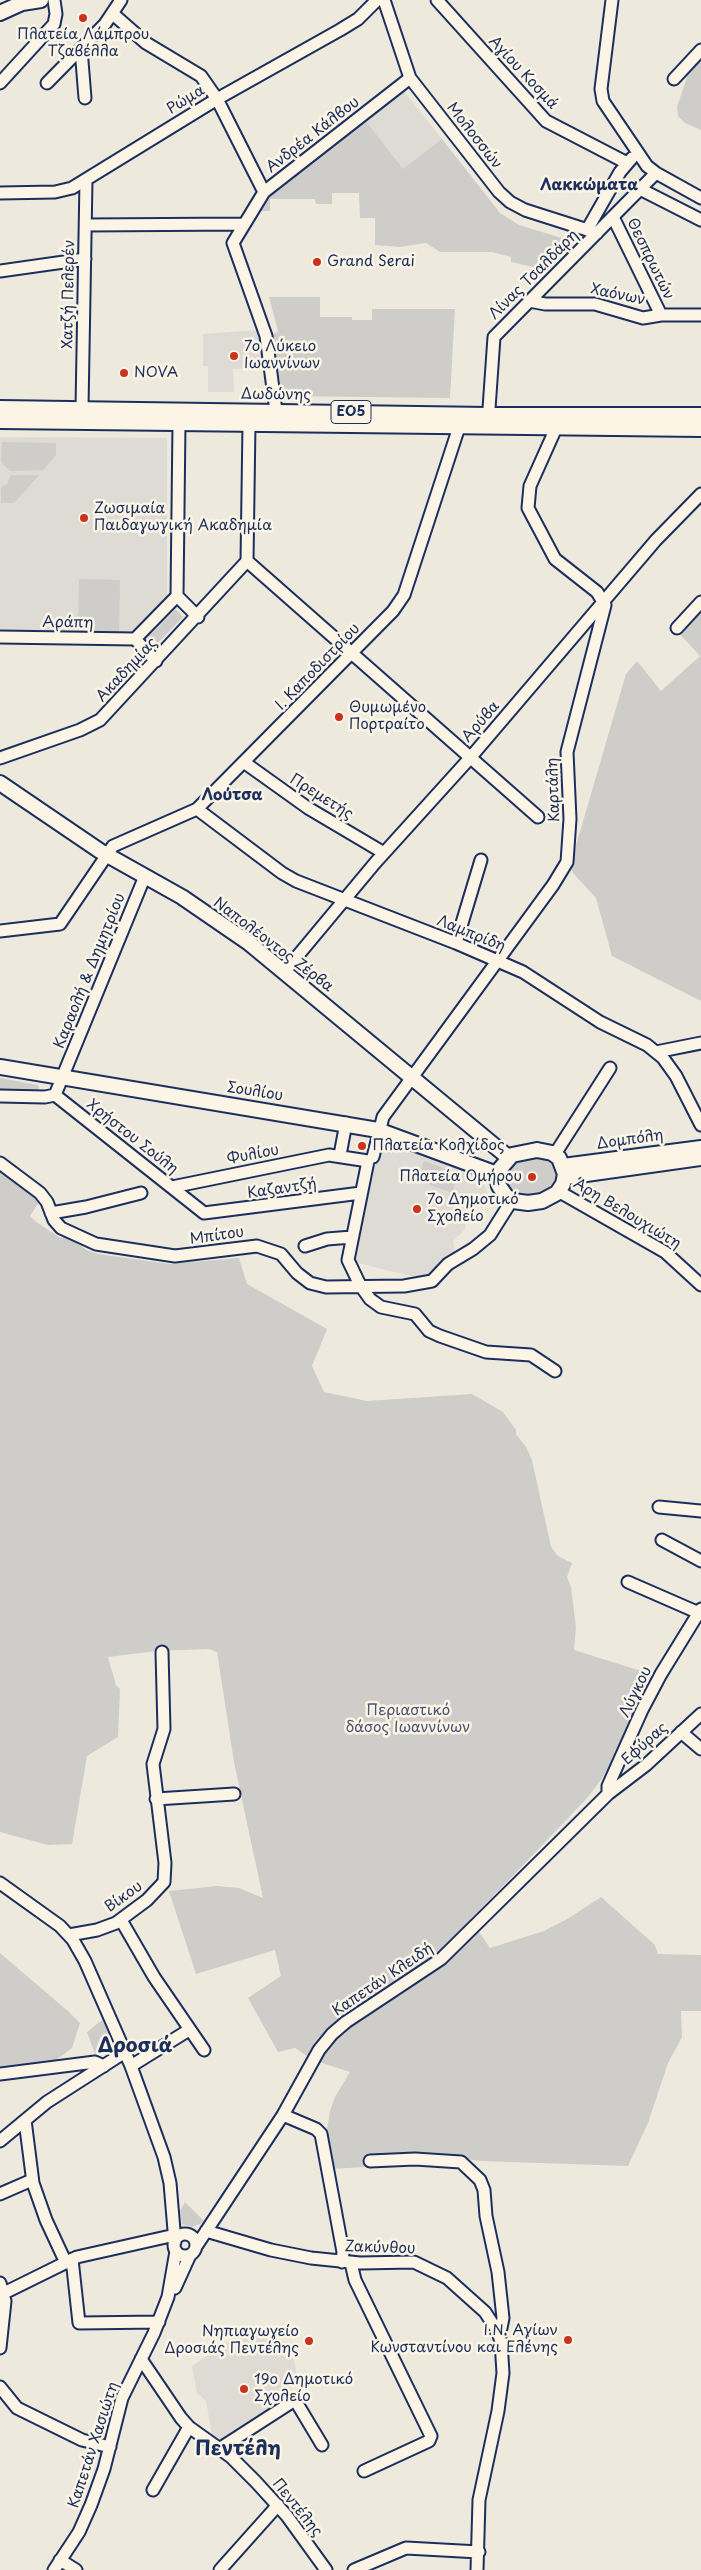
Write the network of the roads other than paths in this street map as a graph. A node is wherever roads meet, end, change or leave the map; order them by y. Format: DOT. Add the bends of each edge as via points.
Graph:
graph roads {
  1 [pos="41,0"];
  2 [pos="54,0"];
  3 [pos="121,0"];
  4 [pos="377,0"];
  5 [pos="384,0"];
  6 [pos="437,0"];
  7 [pos="612,0"];
  8 [pos="3,10"];
  9 [pos="113,14"];
  10 [pos="81,48"];
  11 [pos="701,50"];
  12 [pos="410,78"];
  13 [pos="674,79"];
  14 [pos="0,83"];
  15 [pos="47,83"];
  16 [pos="85,98"];
  17 [pos="217,99"];
  18 [pos="636,152"];
  19 [pos="627,163"];
  20 [pos="656,173"];
  21 [pos="86,180"];
  22 [pos="640,189"];
  23 [pos="264,192"];
  24 [pos="0,193"];
  25 [pos="701,198"];
  26 [pos="613,216"];
  27 [pos="701,220"];
  28 [pos="243,224"];
  29 [pos="86,225"];
  30 [pos="592,232"];
  31 [pos="85,259"];
  32 [pos="0,270"];
  33 [pos="530,301"];
  34 [pos="661,315"];
  35 [pos="701,315"];
  36 [pos="0,408"];
  37 [pos="82,408"];
  38 [pos="276,411"];
  39 [pos="701,415"];
  40 [pos="0,421"];
  41 [pos="488,421"];
  42 [pos="179,423"];
  43 [pos="249,424"];
  44 [pos="459,427"];
  45 [pos="556,428"];
  46 [pos="701,429"];
  47 [pos="701,494"];
  48 [pos="247,562"];
  49 [pos="177,596"];
  50 [pos="604,602"];
  51 [pos="701,602"];
  52 [pos="198,617"];
  53 [pos="677,628"];
  54 [pos="0,637"];
  55 [pos="135,639"];
  56 [pos="352,654"];
  57 [pos="156,661"];
  58 [pos="0,758"];
  59 [pos="470,758"];
  60 [pos="245,763"];
  61 [pos="0,783"];
  62 [pos="197,809"];
  63 [pos="538,817"];
  64 [pos="384,853"];
  65 [pos="107,855"];
  66 [pos="481,860"];
  67 [pos="145,876"];
  68 [pos="345,901"];
  69 [pos="0,931"];
  70 [pos="456,943"];
  71 [pos="498,961"];
  72 [pos="285,971"];
  73 [pos="701,1043"];
  74 [pos="656,1052"];
  75 [pos="0,1066"];
  76 [pos="610,1068"];
  77 [pos="63,1077"];
  78 [pos="413,1078"];
  79 [pos="0,1096"];
  80 [pos="55,1096"];
  81 [pos="346,1124"];
  82 [pos="701,1125"];
  83 [pos="378,1130"];
  84 [pos="701,1148"];
  85 [pos="555,1154"];
  86 [pos="340,1155"];
  87 [pos="372,1157"];
  88 [pos="508,1157"];
  89 [pos="701,1158"];
  90 [pos="0,1163"];
  91 [pos="564,1171"];
  92 [pos="498,1174"];
  93 [pos="172,1187"];
  94 [pos="558,1191"];
  95 [pos="141,1193"];
  96 [pos="361,1193"];
  97 [pos="512,1200"];
  98 [pos="51,1212"];
  99 [pos="207,1214"];
  100 [pos="352,1238"];
  101 [pos="306,1246"];
  102 [pos="700,1281"];
  103 [pos="360,1286"];
  104 [pos="555,1370"];
  105 [pos="659,1507"];
  106 [pos="701,1511"];
  107 [pos="662,1540"];
  108 [pos="701,1561"];
  109 [pos="628,1582"];
  110 [pos="700,1611"];
  111 [pos="162,1652"];
  112 [pos="701,1714"];
  113 [pos="681,1732"];
  114 [pos="701,1749"];
  115 [pos="234,1794"];
  116 [pos="608,1794"];
  117 [pos="156,1799"];
  118 [pos="0,1883"];
  119 [pos="121,1920"];
  120 [pos="69,1935"];
  121 [pos="189,2030"];
  122 [pos="204,2050"];
  123 [pos="125,2052"];
  124 [pos="104,2066"];
  125 [pos="131,2066"];
  126 [pos="0,2074"];
  127 [pos="283,2115"];
  128 [pos="25,2120"];
  129 [pos="0,2141"];
  130 [pos="370,2161"];
  131 [pos="32,2180"];
  132 [pos="0,2194"];
  133 [pos="206,2232"];
  134 [pos="179,2237"];
  135 [pos="197,2245"];
  136 [pos="190,2255"];
  137 [pos="69,2261"];
  138 [pos="347,2263"];
  139 [pos="1,2291"];
  140 [pos="168,2297"];
  141 [pos="159,2322"];
  142 [pos="498,2332"];
  143 [pos="0,2348"];
  144 [pos="140,2359"];
  145 [pos="0,2387"];
  146 [pos="189,2427"];
  147 [pos="322,2444"];
  148 [pos="110,2447"];
  149 [pos="219,2449"];
  150 [pos="364,2471"];
  151 [pos="153,2490"];
  152 [pos="278,2505"];
  153 [pos="479,2552"];
  154 [pos="57,2565"];
  155 [pos="76,2570"];
  156 [pos="220,2570"];
  157 [pos="326,2570"];
  158 [pos="354,2570"];
  159 [pos="477,2570"];
  1 -- 8 [label="main road"];
  2 -- 14 [label="street" via="54,24"];
  3 -- 9 [label="street"];
  4 -- 17 [label="street, Ρώμα" via="358,19"];
  5 -- 12 [label="street, Μολοσσών"];
  6 -- 19 [label="street, Αγίου Κοσμά" via="546,121"];
  7 -- 18 [label="street" via="601,94"];
  9 -- 10 [label="street"];
  9 -- 17 [label="street" via="146,43 199,73"];
  10 -- 15 [label="street"];
  10 -- 16 [label="street"];
  11 -- 13 [label="street"];
  12 -- 23 [label="street, Ανδρέα Κάλβου"];
  12 -- 30 [label="street, Μολοσσών" via="504,197 525,210"];
  17 -- 21 [label="street, Ρώμα"];
  17 -- 23 [label="street"];
  18 -- 19 [label="street"];
  18 -- 20 [label="street"];
  19 -- 30 [label="street"];
  20 -- 22 [label="street"];
  20 -- 25 [label="street"];
  21 -- 24 [label="street, Ρώμα" via="62,191"];
  21 -- 29 [label="street, Χατζή Πελερέν"];
  22 -- 26 [label="street"];
  22 -- 27 [label="street"];
  23 -- 28 [label="street, Ανδρέα Κάλβου"];
  26 -- 30 [label="street"];
  26 -- 34 [label="street, Θεσπρωτών"];
  28 -- 29 [label="street"];
  28 -- 38 [label="street, Ανδρέα Κάλβου" via="233,246 266,336"];
  29 -- 31 [label="street, Χατζή Πελερέν"];
  30 -- 33 [label="street, Λίνας Τσαλδάρη"];
  31 -- 32 [label="street"];
  31 -- 37 [label="street, Χατζή Πελερέν"];
  33 -- 34 [label="street, Χαόνων" via="595,304 643,318"];
  33 -- 41 [label="street, Λίνας Τσαλδάρη" via="493,339"];
  34 -- 35 [label="street, Χαόνων"];
  36 -- 37 [label="main road, Δωδώνης / ΕΟ5"];
  37 -- 38 [label="main road, Δωδώνης / ΕΟ5"];
  38 -- 41 [label="main road, Δωδώνης / ΕΟ5"];
  39 -- 41 [label="main road, Δωδώνης / ΕΟ5"];
  40 -- 42 [label="main road, Δωδώνης / ΕΟ5"];
  41 -- 44 [label="main road, Δωδώνης / ΕΟ5"];
  41 -- 45 [label="main road, Δωδώνης / ΕΟ5"];
  42 -- 43 [label="main road, Δωδώνης / ΕΟ5"];
  42 -- 49 [label="street"];
  43 -- 44 [label="main road, Δωδώνης / ΕΟ5"];
  43 -- 48 [label="street"];
  44 -- 56 [label="street, Ι. Καποδιστρίου" via="404,595"];
  45 -- 46 [label="main road, Δωδώνης / ΕΟ5"];
  45 -- 50 [label="street" via="530,486 528,508 555,559 595,590"];
  47 -- 50 [label="street, Αρύβα"];
  48 -- 52 [label="street, Ακαδημίας"];
  48 -- 56 [label="street"];
  49 -- 52 [label="street"];
  49 -- 55 [label="street"];
  50 -- 59 [label="street, Αρύβα"];
  50 -- 71 [label="street, Καρτάλη" via="602,623 567,752 570,825 567,862"];
  51 -- 53 [label="street"];
  52 -- 57 [label="street, Ακαδημίας"];
  54 -- 55 [label="street, Αράπη"];
  55 -- 57 [label="street"];
  56 -- 59 [label="street"];
  56 -- 60 [label="street, Ι. Καποδιστρίου"];
  57 -- 58 [label="street, Ακαδημίας" via="96,723"];
  59 -- 63 [label="street"];
  59 -- 64 [label="street, Αρύβα"];
  60 -- 62 [label="street, Ι. Καποδιστρίου"];
  60 -- 64 [label="street, Πρεμετής" via="308,808"];
  61 -- 65 [label="main road, Ναπολέοντος Ζέρβα"];
  62 -- 65 [label="street, Ι. Καποδιστρίου" via="118,842"];
  62 -- 68 [label="street, Λαμπρίδη" via="282,873"];
  64 -- 68 [label="street, Αρύβα"];
  65 -- 67 [label="main road, Ναπολέοντος Ζέρβα"];
  65 -- 69 [label="street, Ι. Καποδιστρίου" via="60,924"];
  66 -- 70 [label="street"];
  67 -- 72 [label="main road, Ναπολέοντος Ζέρβα" via="182,897"];
  67 -- 77 [label="street, Καραολή & Δημητρίου"];
  68 -- 70 [label="street, Λαμπρίδη"];
  68 -- 72 [label="street, Αρύβα"];
  70 -- 71 [label="street, Λαμπρίδη"];
  71 -- 74 [label="street, Λαμπρίδη" via="534,978 600,1022"];
  71 -- 78 [label="street, Καρτάλη"];
  72 -- 78 [label="main road, Ναπολέοντος Ζέρβα"];
  73 -- 74 [label="street"];
  74 -- 82 [label="street, Λαμπρίδη" via="680,1083"];
  75 -- 77 [label="main road, Σουλίου"];
  76 -- 85 [label="street"];
  77 -- 80 [label="street"];
  77 -- 81 [label="main road, Σουλίου"];
  78 -- 83 [label="street, Καρτάλη" via="383,1117"];
  78 -- 88 [label="main road, Ναπολέοντος Ζέρβα"];
  79 -- 80 [label="street"];
  80 -- 93 [label="street, Χρήστου Σούλη"];
  81 -- 83 [label="main road, Σουλίου"];
  81 -- 86 [label="street"];
  83 -- 87 [label="street, Καρτάλη"];
  83 -- 92 [label="main road, Σουλίου"];
  84 -- 91 [label="main road, Δομπόλη"];
  85 -- 88 [label="main road" via="544,1150 528,1151"];
  85 -- 91 [label="main road"];
  86 -- 93 [label="street, Φυλίου"];
  86 -- 96 [label="street, Φυλίου" via="368,1161"];
  88 -- 92 [label="main road"];
  89 -- 91 [label="main road, Δομπόλη"];
  90 -- 98 [label="street, Μπίτου" via="40,1193"];
  91 -- 94 [label="main road"];
  92 -- 97 [label="main road" via="500,1189"];
  93 -- 99 [label="street, Χρήστου Σούλη"];
  94 -- 97 [label="main road" via="538,1202"];
  94 -- 102 [label="street, Άρη Βελουχιώτη" via="664,1252"];
  95 -- 98 [label="street" via="86,1208"];
  96 -- 99 [label="street, Καζαντζή"];
  96 -- 100 [label="street"];
  97 -- 103 [label="street, Μπίτου" via="490,1235 450,1262 434,1280 413,1286"];
  98 -- 103 [label="street, Μπίτου" via="61,1228 102,1246 175,1256 257,1246 281,1254 302,1278 315,1285"];
  100 -- 101 [label="street" via="319,1241"];
  100 -- 103 [label="street" via="348,1260"];
  103 -- 104 [label="street" via="377,1305 415,1314 431,1333 486,1352 531,1355"];
  105 -- 106 [label="street"];
  107 -- 108 [label="street"];
  109 -- 110 [label="street"];
  110 -- 116 [label="street, Λύγκου" via="642,1710 608,1786"];
  111 -- 117 [label="street" via="165,1724 154,1760"];
  112 -- 113 [label="street, Εφύρας"];
  113 -- 114 [label="street"];
  113 -- 116 [label="street, Εφύρας"];
  115 -- 117 [label="street"];
  116 -- 127 [label="street, Καπετάν Κλειδή" via="441,1959 332,2034 315,2056"];
  117 -- 119 [label="street, Βίκου" via="165,1863 163,1884"];
  118 -- 120 [label="street" via="56,1922"];
  119 -- 120 [label="street, Βίκου" via="97,1930"];
  119 -- 121 [label="street"];
  120 -- 123 [label="street" via="90,1971"];
  121 -- 122 [label="street"];
  121 -- 125 [label="street"];
  123 -- 124 [label="street"];
  123 -- 125 [label="street"];
  124 -- 126 [label="street" via="94,2062"];
  124 -- 128 [label="street"];
  125 -- 134 [label="street" via="167,2166"];
  127 -- 133 [label="street, Καπετάν Κλειδή"];
  127 -- 138 [label="street" via="321,2134"];
  128 -- 129 [label="street"];
  128 -- 131 [label="street"];
  130 -- 142 [label="street" via="460,2162 480,2180 498,2272 503,2324"];
  131 -- 132 [label="street"];
  131 -- 137 [label="street" via="43,2214"];
  133 -- 134 [label="street"];
  133 -- 135 [label="street, Καπετάν Κλειδή"];
  133 -- 138 [label="street, Ζακύνθου" via="270,2250"];
  134 -- 135 [label="street"];
  134 -- 136 [label="street" via="181,2255"];
  134 -- 137 [label="street"];
  134 -- 140 [label="street, Καπετάν Χασιώτη"];
  135 -- 136 [label="street, Καπετάν Κλειδή"];
  136 -- 140 [label="street, Καπετάν Χασιώτη"];
  137 -- 139 [label="street"];
  137 -- 141 [label="street" via="79,2324"];
  138 -- 142 [label="street, Ζακύνθου" via="409,2261 425,2266 465,2293 485,2312"];
  138 -- 150 [label="street" via="431,2436 429,2441"];
  139 -- 143 [label="street"];
  140 -- 141 [label="street, Καπετάν Χασιώτη"];
  141 -- 144 [label="street, Καπετάν Χασιώτη"];
  142 -- 153 [label="street, Ζακύνθου" via="503,2355 503,2383 479,2500"];
  144 -- 146 [label="street, Πεντέλης"];
  144 -- 148 [label="street, Καπετάν Χασιώτη" via="122,2398"];
  145 -- 148 [label="street" via="17,2408 82,2440"];
  146 -- 149 [label="street, Πεντέλης"];
  146 -- 151 [label="street"];
  147 -- 149 [label="street" via="295,2400"];
  148 -- 154 [label="street, Καπετάν Χασιώτη" via="88,2513"];
  149 -- 152 [label="street, Πεντέλης" via="239,2464"];
  152 -- 156 [label="street"];
  152 -- 157 [label="street, Πεντέλης"];
  153 -- 158 [label="street" via="406,2548"];
  153 -- 159 [label="street, Ζακύνθου"];
  154 -- 155 [label="street"];
}
